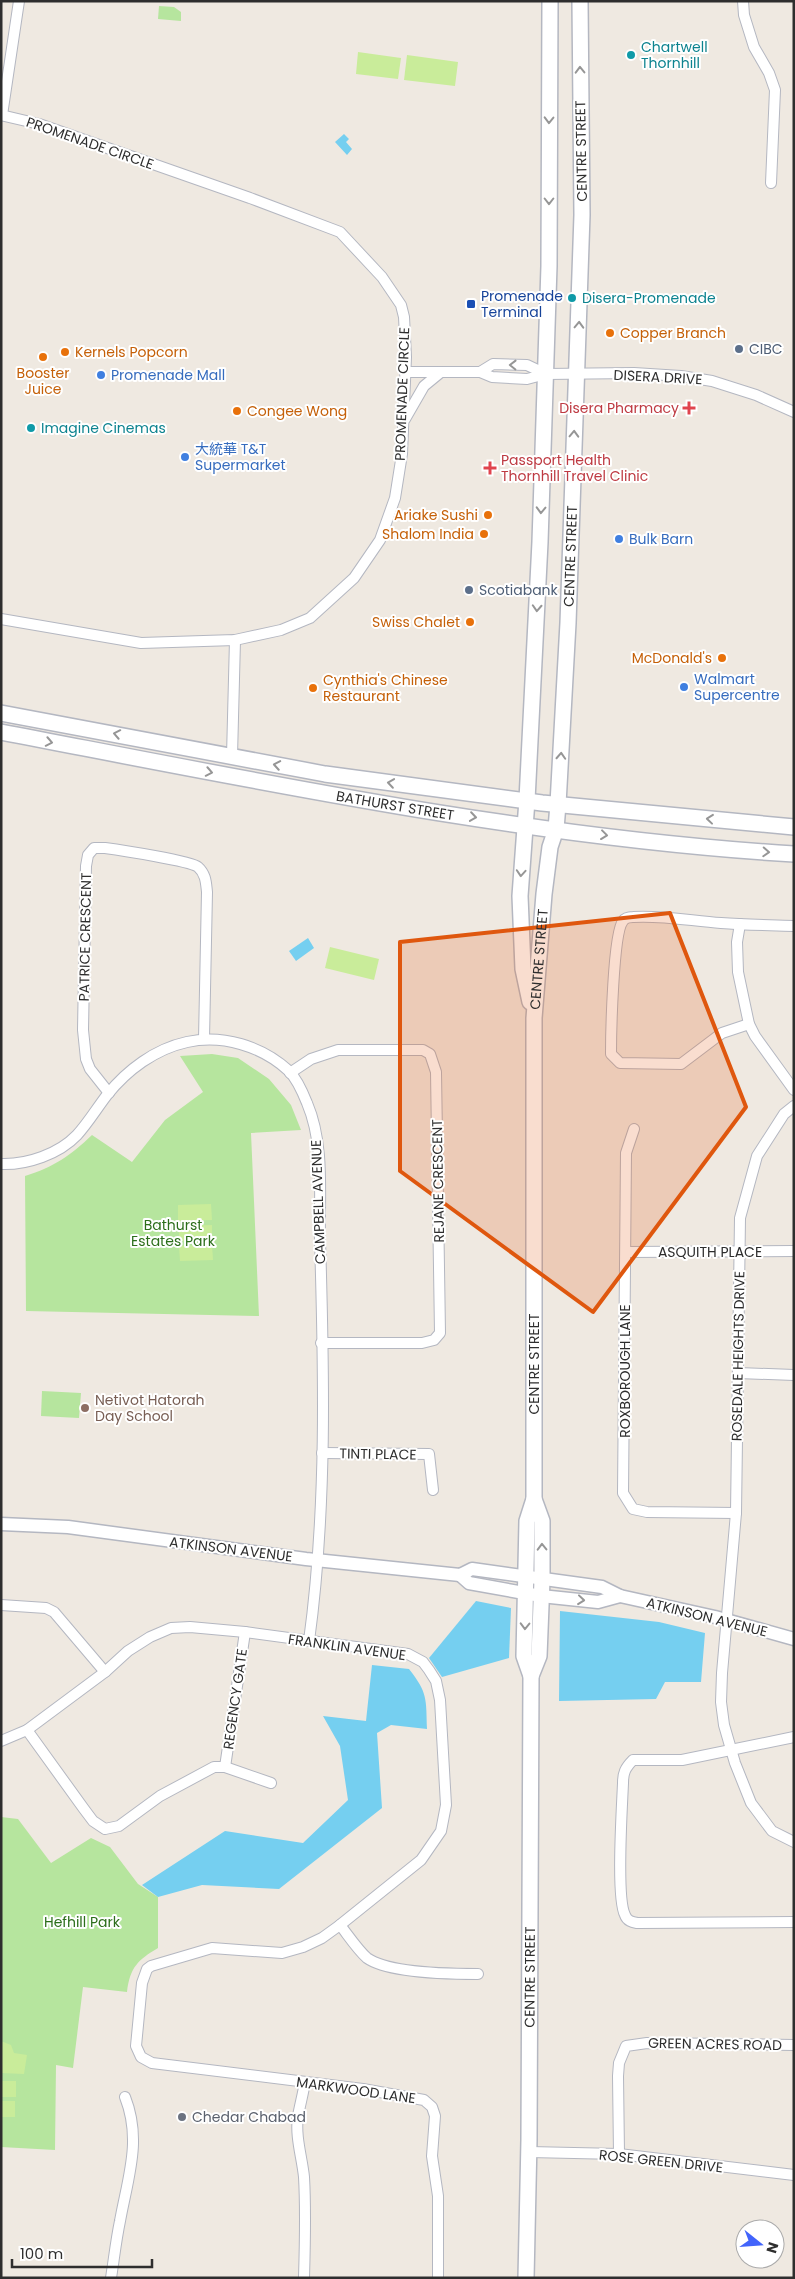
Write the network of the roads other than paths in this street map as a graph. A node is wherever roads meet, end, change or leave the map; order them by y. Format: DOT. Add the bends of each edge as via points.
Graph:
graph roads {
  1 [pos="18,1"];
  2 [pos="550,1"];
  3 [pos="580,1"];
  4 [pos="743,1"];
  5 [pos="2,115"];
  6 [pos="771,183"];
  7 [pos="405,372"];
  8 [pos="441,372"];
  9 [pos="546,374"];
  10 [pos="576,374"];
  11 [pos="794,412"];
  12 [pos="404,422"];
  13 [pos="1,619"];
  14 [pos="235,640"];
  15 [pos="1,713"];
  16 [pos="1,732"];
  17 [pos="232,756"];
  18 [pos="527,800"];
  19 [pos="558,804"];
  20 [pos="525,824"];
  21 [pos="794,827"];
  22 [pos="556,830"];
  23 [pos="794,854"];
  24 [pos="740,924"];
  25 [pos="794,926"];
  26 [pos="534,1018"];
  27 [pos="749,1024"];
  28 [pos="204,1039"];
  29 [pos="290,1073"];
  30 [pos="794,1090"];
  31 [pos="109,1093"];
  32 [pos="794,1106"];
  33 [pos="634,1129"];
  34 [pos="1,1164"];
  35 [pos="794,1251"];
  36 [pos="626,1252"];
  37 [pos="739,1253"];
  38 [pos="321,1343"];
  39 [pos="738,1373"];
  40 [pos="794,1375"];
  41 [pos="322,1453"];
  42 [pos="433,1490"];
  43 [pos="534,1499"];
  44 [pos="736,1513"];
  45 [pos="1,1524"];
  46 [pos="318,1560"];
  47 [pos="460,1575"];
  48 [pos="526,1577"];
  49 [pos="542,1580"];
  50 [pos="526,1593"];
  51 [pos="541,1596"];
  52 [pos="620,1596"];
  53 [pos="1,1605"];
  54 [pos="727,1621"];
  55 [pos="244,1632"];
  56 [pos="794,1639"];
  57 [pos="309,1641"];
  58 [pos="105,1672"];
  59 [pos="531,1676"];
  60 [pos="27,1730"];
  61 [pos="794,1737"];
  62 [pos="1,1741"];
  63 [pos="732,1750"];
  64 [pos="225,1767"];
  65 [pos="271,1783"];
  66 [pos="794,1842"];
  67 [pos="794,1922"];
  68 [pos="340,1925"];
  69 [pos="478,1974"];
  70 [pos="794,2045"];
  71 [pos="139,2054"];
  72 [pos="305,2082"];
  73 [pos="125,2097"];
  74 [pos="528,2152"];
  75 [pos="619,2154"];
  76 [pos="794,2175"];
  77 [pos="111,2278"];
  78 [pos="304,2278"];
  79 [pos="438,2278"];
  80 [pos="526,2278"];
  1 -- 5 [label="street"];
  2 -- 9 [label="main road, CENTRE STREET, one-way"];
  10 -- 3 [label="main road, CENTRE STREET, one-way" via="582,215"];
  4 -- 6 [label="street" via="754,47 775,90"];
  5 -- 7 [label="street, PROMENADE CIRCLE" via="39,124 340,232 382,276 401,305 405,329"];
  7 -- 8 [label="street"];
  7 -- 12 [label="street, PROMENADE CIRCLE"];
  8 -- 9 [label="street" via="480,372 493,364 528,365"];
  8 -- 12 [label="street" via="424,386"];
  9 -- 10 [label="street, DISERA DRIVE"];
  9 -- 18 [label="main road, CENTRE STREET, one-way"];
  10 -- 11 [label="street, DISERA DRIVE" via="634,374 712,380"];
  19 -- 10 [label="main road, CENTRE STREET, one-way"];
  12 -- 14 [label="street, PROMENADE CIRCLE" via="395,498 380,540 354,578 310,618 281,630"];
  13 -- 14 [label="street, PROMENADE CIRCLE" via="141,643"];
  14 -- 17 [label="street"];
  17 -- 15 [label="main road, BATHURST STREET, one-way"];
  16 -- 20 [label="main road, BATHURST STREET, one-way" via="274,784"];
  18 -- 17 [label="main road, BATHURST STREET, one-way" via="324,774"];
  18 -- 19 [label="main road, BATHURST STREET"];
  18 -- 20 [label="main road, CENTRE STREET"];
  21 -- 19 [label="main road, BATHURST STREET, one-way"];
  19 -- 22 [label="main road, CENTRE STREET"];
  20 -- 22 [label="main road, BATHURST STREET"];
  20 -- 26 [label="main road, CENTRE STREET, one-way" via="520,896 522,951"];
  22 -- 23 [label="main road, BATHURST STREET, one-way"];
  22 -- 26 [label="main road, CENTRE STREET" via="545,884"];
  24 -- 25 [label="street"];
  24 -- 27 [label="street" via="738,972"];
  24 -- 27 [label="street" via="643,917 630,917 623,921 614,972 611,1054 620,1062 681,1064 722,1033"];
  26 -- 43 [label="main road, CENTRE STREET"];
  27 -- 30 [label="street"];
  28 -- 29 [label="street, CAMPBELL AVENUE" via="238,1042 269,1057"];
  28 -- 31 [label="street, CAMPBELL AVENUE" via="184,1042 141,1062"];
  28 -- 31 [label="street, PATRICE CRESCENT" via="207,892 202,872 196,866 181,862 94,848 88,855 86,866 83,1030 90,1069"];
  29 -- 38 [label="street, CAMPBELL AVENUE" via="307,1103 317,1143"];
  29 -- 38 [label="street, REJANE CRESCENT" via="311,1059 338,1050 423,1050 430,1054 436,1072 440,1333 434,1340 422,1343"];
  31 -- 34 [label="street, CAMPBELL AVENUE" via="76,1136 55,1151 18,1164"];
  32 -- 37 [label="street, ROSEDALE HEIGHTS DRIVE" via="784,1114 757,1156 740,1218"];
  33 -- 36 [label="street, ROXBOROUGH LANE" via="626,1153"];
  35 -- 37 [label="street, ASQUITH PLACE"];
  36 -- 37 [label="street, ASQUITH PLACE"];
  36 -- 44 [label="street, ROXBOROUGH LANE" via="624,1493 627,1501 633,1509 647,1512"];
  37 -- 39 [label="street, ROSEDALE HEIGHTS DRIVE"];
  38 -- 41 [label="street, CAMPBELL AVENUE"];
  39 -- 40 [label="street"];
  39 -- 44 [label="street, ROSEDALE HEIGHTS DRIVE"];
  41 -- 42 [label="street, TINTI PLACE" via="429,1454"];
  41 -- 46 [label="street, CAMPBELL AVENUE"];
  43 -- 48 [label="main road, CENTRE STREET" via="527,1521"];
  49 -- 43 [label="main road, CENTRE STREET, one-way" via="542,1521"];
  44 -- 54 [label="street, ROSEDALE HEIGHTS DRIVE"];
  45 -- 46 [label="street, ATKINSON AVENUE" via="68,1527"];
  46 -- 47 [label="street, ATKINSON AVENUE"];
  46 -- 57 [label="street, CAMPBELL AVENUE"];
  47 -- 48 [label="street, ATKINSON AVENUE" via="472,1569"];
  47 -- 50 [label="street, ATKINSON AVENUE" via="469,1582"];
  48 -- 49 [label="street, ATKINSON AVENUE"];
  48 -- 50 [label="main road, CENTRE STREET"];
  49 -- 51 [label="main road, CENTRE STREET"];
  49 -- 52 [label="street, ATKINSON AVENUE" via="602,1587"];
  50 -- 51 [label="street, ATKINSON AVENUE"];
  50 -- 59 [label="main road, CENTRE STREET, one-way" via="524,1656"];
  51 -- 52 [label="street, ATKINSON AVENUE, one-way" via="598,1602"];
  51 -- 59 [label="main road, CENTRE STREET" via="539,1656"];
  52 -- 54 [label="street, ATKINSON AVENUE"];
  53 -- 58 [label="street" via="46,1608 54,1612"];
  54 -- 56 [label="street, ATKINSON AVENUE"];
  54 -- 63 [label="street, ROSEDALE HEIGHTS DRIVE" via="721,1702"];
  55 -- 57 [label="street, FRANKLIN AVENUE"];
  55 -- 58 [label="street, FRANKLIN AVENUE" via="171,1628 128,1651"];
  55 -- 64 [label="street, REGENCY GATE"];
  57 -- 68 [label="street, FRANKLIN AVENUE" via="416,1657 436,1681 440,1700 446,1805 441,1831 421,1860"];
  58 -- 60 [label="street, FRANKLIN AVENUE"];
  59 -- 74 [label="main road, CENTRE STREET"];
  60 -- 62 [label="street, FRANKLIN AVENUE"];
  60 -- 64 [label="street" via="88,1815 105,1829 119,1826 189,1779 214,1767"];
  61 -- 63 [label="street"];
  63 -- 66 [label="street, ROSEDALE HEIGHTS DRIVE" via="751,1803 772,1831"];
  63 -- 67 [label="street" via="682,1760 639,1759 627,1766 623,1783 622,1886 625,1916 629,1921 644,1924"];
  64 -- 65 [label="street"];
  68 -- 69 [label="street" via="367,1957 376,1962 409,1969"];
  68 -- 71 [label="street, FRANKLIN AVENUE" via="312,1944 293,1951 269,1953 212,1948 151,1966 142,1983 136,2037"];
  70 -- 75 [label="street, GREEN ACRES ROAD" via="647,2042 626,2046 618,2076"];
  71 -- 72 [label="street, MARKWOOD LANE" via="152,2063"];
  72 -- 78 [label="street" via="298,2115 298,2148 304,2176"];
  72 -- 79 [label="street, MARKWOOD LANE" via="417,2098 432,2107 435,2116 432,2156 438,2196"];
  73 -- 77 [label="street" via="132,2116 132,2160"];
  74 -- 75 [label="street, ROSE GREEN DRIVE"];
  74 -- 80 [label="main road, CENTRE STREET"];
  75 -- 76 [label="street, ROSE GREEN DRIVE"];
}
